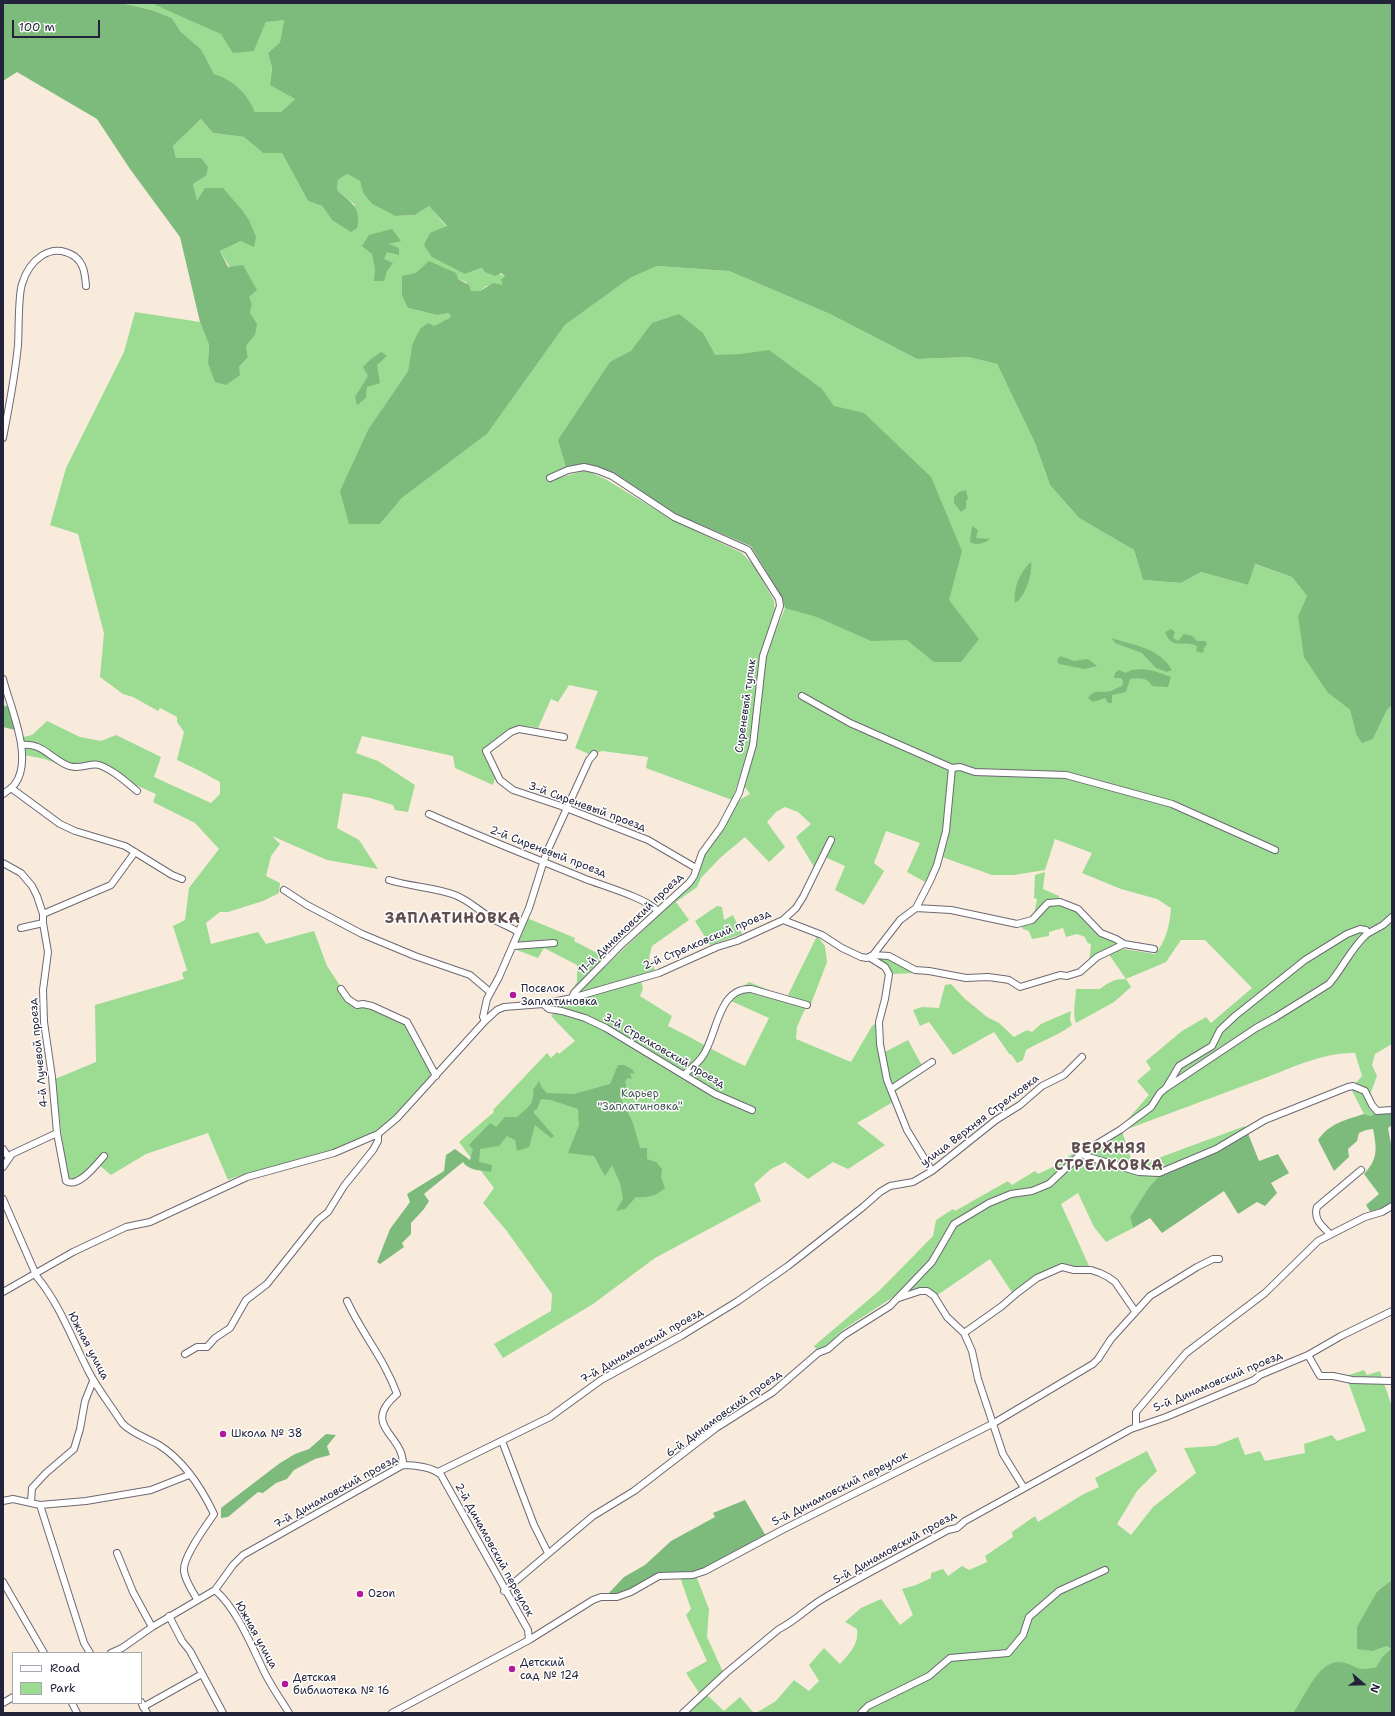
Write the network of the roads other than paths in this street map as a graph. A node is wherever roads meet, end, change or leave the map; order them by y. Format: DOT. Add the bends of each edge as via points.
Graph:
graph roads {
  1 [pos="86,286"];
  2 [pos="3,438"];
  3 [pos="550,478"];
  4 [pos="3,679"];
  5 [pos="802,696"];
  6 [pos="564,737"];
  7 [pos="22,745"];
  8 [pos="594,754"];
  9 [pos="952,768"];
  10 [pos="11,788"];
  11 [pos="137,791"];
  12 [pos="739,793"];
  13 [pos="3,794"];
  14 [pos="566,808"];
  15 [pos="429,814"];
  16 [pos="831,840"];
  17 [pos="1275,850"];
  18 [pos="135,852"];
  19 [pos="544,861"];
  20 [pos="3,862"];
  21 [pos="696,868"];
  22 [pos="182,879"];
  23 [pos="389,880"];
  24 [pos="284,890"];
  25 [pos="916,908"];
  26 [pos="658,911"];
  27 [pos="43,914"];
  28 [pos="1392,917"];
  29 [pos="783,920"];
  30 [pos="43,924"];
  31 [pos="21,928"];
  32 [pos="518,932"];
  33 [pos="1367,934"];
  34 [pos="554,943"];
  35 [pos="1124,944"];
  36 [pos="513,946"];
  37 [pos="1154,949"];
  38 [pos="871,956"];
  39 [pos="341,989"];
  40 [pos="490,992"];
  41 [pos="572,998"];
  42 [pos="543,1004"];
  43 [pos="808,1005"];
  44 [pos="486,1021"];
  45 [pos="1082,1057"];
  46 [pos="932,1062"];
  47 [pos="684,1074"];
  48 [pos="436,1076"];
  49 [pos="1166,1088"];
  50 [pos="891,1089"];
  51 [pos="752,1110"];
  52 [pos="1392,1110"];
  53 [pos="56,1133"];
  54 [pos="378,1134"];
  55 [pos="3,1149"];
  56 [pos="1082,1153"];
  57 [pos="104,1156"];
  58 [pos="10,1158"];
  59 [pos="3,1167"];
  60 [pos="1361,1170"];
  61 [pos="932,1171"];
  62 [pos="907,1184"];
  63 [pos="3,1199"];
  64 [pos="1392,1206"];
  65 [pos="1330,1234"];
  66 [pos="1219,1259"];
  67 [pos="36,1274"];
  68 [pos="3,1292"];
  69 [pos="898,1298"];
  70 [pos="347,1301"];
  71 [pos="1392,1310"];
  72 [pos="1135,1311"];
  73 [pos="964,1333"];
  74 [pos="185,1354"];
  75 [pos="1308,1355"];
  76 [pos="93,1381"];
  77 [pos="1392,1381"];
  78 [pos="994,1423"];
  79 [pos="1136,1427"];
  80 [pos="502,1441"];
  81 [pos="403,1465"];
  82 [pos="438,1472"];
  83 [pos="190,1475"];
  84 [pos="1024,1488"];
  85 [pos="3,1501"];
  86 [pos="31,1502"];
  87 [pos="40,1506"];
  88 [pos="117,1553"];
  89 [pos="548,1553"];
  90 [pos="1105,1570"];
  91 [pos="3,1582"];
  92 [pos="215,1590"];
  93 [pos="504,1591"];
  94 [pos="197,1599"];
  95 [pos="169,1616"];
  96 [pos="152,1627"];
  97 [pos="529,1640"];
  98 [pos="43,1652"];
  99 [pos="89,1652"];
  100 [pos="113,1652"];
  101 [pos="202,1674"];
  102 [pos="12,1698"];
  103 [pos="3,1703"];
  104 [pos="73,1704"];
  105 [pos="142,1704"];
  106 [pos="868,1706"];
  107 [pos="78,1713"];
  108 [pos="147,1713"];
  109 [pos="223,1713"];
  110 [pos="289,1713"];
  111 [pos="392,1713"];
  112 [pos="683,1713"];
  113 [pos="861,1713"];
  114 [pos="870,1713"];
  1 -- 2 [label="street" via="84,269 77,258 64,250 51,251 34,261 21,292 12,394"];
  3 -- 12 [label="street, Сиреневый тупик" via="568,470 584,467 612,476 674,517 748,550 779,599 778,614 763,656 753,745"];
  4 -- 7 [label="street"];
  5 -- 9 [label="street" via="850,722"];
  6 -- 14 [label="street, 3-й Сиреневый проезд" via="519,729 486,751 500,780 514,790"];
  7 -- 10 [label="street" via="21,767 18,778"];
  7 -- 11 [label="street" via="30,744 43,749 66,765 76,768 97,764 114,772"];
  8 -- 14 [label="street"];
  9 -- 17 [label="street" via="960,767 975,772 1074,777 1172,804"];
  9 -- 25 [label="street" via="946,831 939,858"];
  10 -- 13 [label="street"];
  10 -- 18 [label="street" via="75,831 125,846"];
  12 -- 21 [label="street, 11-й Динамовский проезд" via="721,827 702,853"];
  14 -- 19 [label="street"];
  14 -- 21 [label="street, 3-й Сиреневый проезд" via="648,840"];
  15 -- 19 [label="street, 2-й Сиреневый проезд"];
  16 -- 29 [label="street, 2-й Стрелковский проезд" via="796,908"];
  18 -- 22 [label="street"];
  18 -- 27 [label="street" via="111,885"];
  19 -- 26 [label="street, 2-й Сиреневый проезд" via="585,879 612,887"];
  19 -- 32 [label="street" via="529,908"];
  20 -- 27 [label="street, 4-й Лучевой проезд" via="21,873 32,886"];
  21 -- 26 [label="street, 11-й Динамовский проезд" via="689,883"];
  23 -- 32 [label="street" via="455,895"];
  24 -- 40 [label="street" via="308,906 362,934 470,975"];
  25 -- 35 [label="street" via="952,910 1016,924 1032,920 1048,903 1060,902 1078,909 1096,929"];
  25 -- 38 [label="street" via="900,920"];
  26 -- 41 [label="street, 11-й Динамовский проезд" via="574,993"];
  27 -- 30 [label="street, 4-й Лучевой проезд"];
  28 -- 33 [label="street"];
  29 -- 38 [label="street" via="822,935 842,948 862,956"];
  29 -- 41 [label="street, 2-й Стрелковский проезд" via="658,973"];
  30 -- 31 [label="street"];
  30 -- 53 [label="street, 4-й Лучевой проезд" via="48,952 43,990 44,1022 52,1077"];
  32 -- 36 [label="street"];
  33 -- 49 [label="street" via="1351,951 1329,984 1256,1028"];
  33 -- 49 [label="street" via="1366,930 1360,930 1347,934 1305,960 1235,1016 1220,1030 1212,1046 1178,1066"];
  34 -- 36 [label="street"];
  35 -- 37 [label="street"];
  35 -- 38 [label="street" via="1097,957 1080,972 1020,987 1003,979 966,978 915,970 889,956"];
  36 -- 40 [label="street"];
  38 -- 50 [label="street" via="885,967 889,974 879,1032 884,1066"];
  39 -- 48 [label="street" via="348,999 357,1005 372,1006 407,1022"];
  40 -- 44 [label="street" via="483,1017"];
  41 -- 42 [label="street"];
  42 -- 44 [label="street" via="504,1007"];
  42 -- 47 [label="street, 3-й Стрелковский проезд" via="549,1010 570,1014 606,1028"];
  43 -- 47 [label="street" via="751,989 738,991 732,995 720,1014 702,1057"];
  44 -- 48 [label="street"];
  45 -- 61 [label="street, улица Верхняя Стрелковка" via="1064,1074 1042,1086"];
  46 -- 50 [label="street"];
  47 -- 51 [label="street, 3-й Стрелковский проезд" via="715,1094"];
  48 -- 54 [label="street" via="397,1118"];
  49 -- 56 [label="street" via="1151,1107"];
  50 -- 61 [label="street" via="907,1130"];
  52 -- 56 [label="street" via="1377,1111 1365,1091 1353,1086 1348,1087 1265,1120 1216,1149 1159,1173 1139,1172"];
  53 -- 57 [label="street, 4-й Лучевой проезд" via="62,1167 69,1184 83,1178"];
  53 -- 58 [label="street" via="12,1154"];
  54 -- 67 [label="street" via="334,1153 231,1183 150,1222 126,1227 73,1252"];
  54 -- 74 [label="street" via="378,1141 373,1150 344,1186 328,1212 318,1220 267,1284 246,1300 230,1328 207,1347 197,1347"];
  55 -- 58 [label="street"];
  56 -- 69 [label="street, 6-й Динамовский проезд" via="1049,1184 989,1203 954,1224 932,1262"];
  58 -- 59 [label="street"];
  60 -- 65 [label="street" via="1317,1207 1316,1218"];
  61 -- 62 [label="street, улица Верхняя Стрелковка"];
  62 -- 80 [label="street, 7-й Динамовский проезд" via="890,1186 880,1192 788,1266 738,1301 601,1380 550,1417"];
  63 -- 67 [label="street, Южная улица"];
  64 -- 65 [label="street, 5-й Динамовский проезд"];
  65 -- 79 [label="street, 5-й Динамовский проезд" via="1318,1241 1265,1293 1186,1353 1136,1412"];
  66 -- 72 [label="street, 5-й Динамовский переулок" via="1213,1259 1197,1267 1150,1296"];
  67 -- 68 [label="street"];
  67 -- 76 [label="street, Южная улица" via="69,1329"];
  69 -- 73 [label="street, 6-й Динамовский проезд" via="927,1291 934,1296 947,1317"];
  69 -- 89 [label="street, 6-й Динамовский проезд" via="828,1349 818,1353 773,1392 716,1428 634,1491 593,1516"];
  70 -- 81 [label="street" via="384,1363 397,1394 382,1410 382,1419 401,1453"];
  71 -- 75 [label="street, 5-й Динамовский проезд"];
  72 -- 73 [label="street" via="1115,1282 1108,1277 1095,1271 1062,1267 1026,1286"];
  72 -- 78 [label="street, 5-й Динамовский переулок" via="1093,1364"];
  73 -- 78 [label="street, 6-й Динамовский проезд"];
  75 -- 77 [label="street" via="1323,1377"];
  75 -- 79 [label="street, 5-й Динамовский проезд"];
  76 -- 83 [label="street, Южная улица" via="126,1428 165,1449"];
  76 -- 86 [label="street" via="85,1401 74,1449 46,1472 32,1488"];
  78 -- 84 [label="street, 6-й Динамовский проезд" via="1003,1454"];
  78 -- 97 [label="street, 5-й Динамовский переулок" via="705,1571 693,1575 659,1576 631,1592 617,1597 601,1597"];
  79 -- 84 [label="street, 5-й Динамовский проезд"];
  80 -- 82 [label="street, 7-й Динамовский проезд"];
  80 -- 89 [label="street" via="534,1525"];
  81 -- 82 [label="street, 7-й Динамовский проезд"];
  81 -- 92 [label="street, 7-й Динамовский проезд" via="243,1555"];
  82 -- 93 [label="street, 2-й Динамовский переулок"];
  83 -- 87 [label="street" via="151,1490"];
  83 -- 94 [label="street, Южная улица" via="214,1514 186,1557 184,1565 184,1573"];
  84 -- 112 [label="street, 5-й Динамовский проезд" via="957,1528 948,1530 822,1600 779,1629"];
  85 -- 86 [label="street" via="13,1499"];
  86 -- 87 [label="street"];
  87 -- 99 [label="street" via="84,1643"];
  88 -- 96 [label="street" via="133,1592"];
  89 -- 93 [label="street, 6-й Динамовский проезд"];
  90 -- 106 [label="street" via="1059,1591 1029,1617 1023,1635 1008,1653 950,1658 929,1676"];
  91 -- 98 [label="street"];
  92 -- 94 [label="street, 7-й Динамовский проезд"];
  92 -- 110 [label="street, Южная улица" via="222,1596 240,1624"];
  93 -- 97 [label="street, 2-й Динамовский переулок" via="528,1630"];
  94 -- 95 [label="street, 7-й Динамовский проезд"];
  95 -- 96 [label="street, 7-й Динамовский проезд"];
  95 -- 101 [label="street"];
  96 -- 100 [label="street, 7-й Динамовский проезд"];
  97 -- 111 [label="street"];
  101 -- 105 [label="street"];
  101 -- 109 [label="street"];
  102 -- 103 [label="street"];
  104 -- 107 [label="street"];
  105 -- 108 [label="street"];
  106 -- 113 [label="street"];
  106 -- 114 [label="street"];
}
